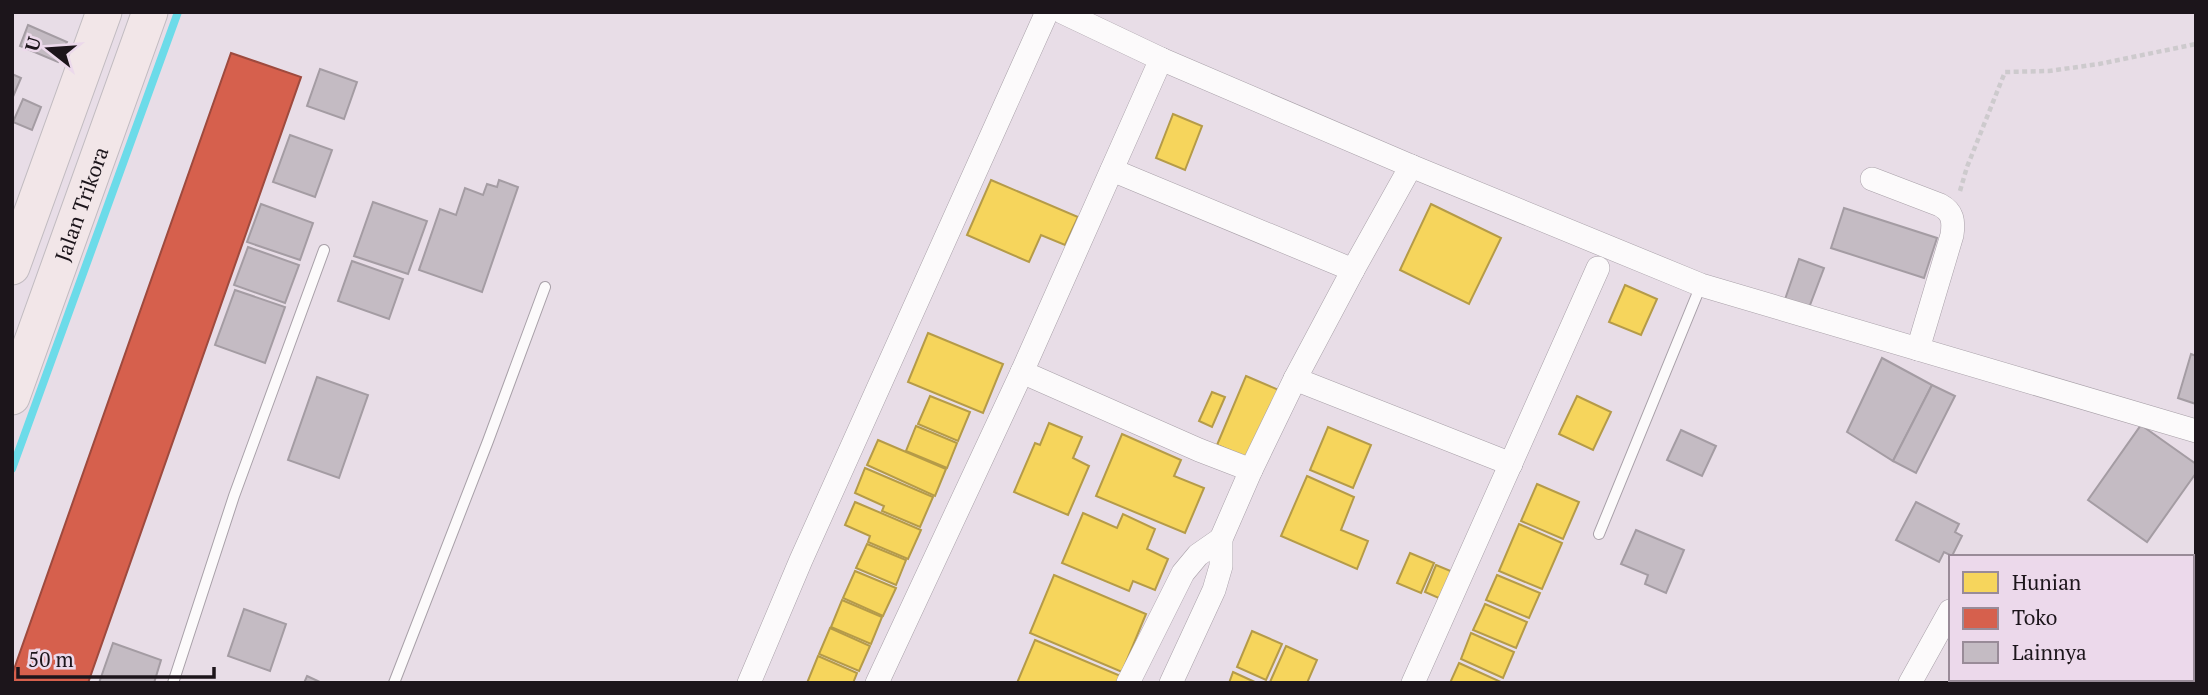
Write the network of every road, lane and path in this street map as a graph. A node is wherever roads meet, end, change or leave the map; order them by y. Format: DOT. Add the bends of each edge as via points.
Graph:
graph roads {
  1 [pos="104,12"];
  2 [pos="150,12"];
  3 [pos="1047,12"];
  4 [pos="1062,12"];
  5 [pos="2196,44"];
  6 [pos="1161,59"];
  7 [pos="1411,166"];
  8 [pos="1112,170"];
  9 [pos="1872,179"];
  10 [pos="1952,217"];
  11 [pos="324,250"];
  12 [pos="12,267"];
  13 [pos="1598,268"];
  14 [pos="1353,270"];
  15 [pos="1701,285"];
  16 [pos="545,287"];
  17 [pos="1918,349"];
  18 [pos="1022,372"];
  19 [pos="1295,379"];
  20 [pos="12,397"];
  21 [pos="2196,431"];
  22 [pos="1511,464"];
  23 [pos="1251,470"];
  24 [pos="1600,534"];
  25 [pos="1221,539"];
  26 [pos="1949,613"];
  27 [pos="173,683"];
  28 [pos="394,683"];
  29 [pos="749,683"];
  30 [pos="877,683"];
  31 [pos="1128,683"];
  32 [pos="1171,683"];
  33 [pos="1413,683"];
  34 [pos="1910,683"];
  1 -- 12 [label="main road, Jalan Trikora"];
  2 -- 20 [label="main road, Jalan Trikora"];
  3 -- 29 [label="street"];
  4 -- 6 [label="street"];
  5 -- 10 [label="path" via="2049,71 2005,72"];
  6 -- 7 [label="street"];
  6 -- 8 [label="street"];
  7 -- 14 [label="street"];
  7 -- 15 [label="street"];
  8 -- 14 [label="street"];
  8 -- 18 [label="street"];
  9 -- 10 [label="street" via="1940,205"];
  10 -- 17 [label="street" via="1952,235"];
  11 -- 27 [label="lane" via="234,496"];
  13 -- 22 [label="street"];
  14 -- 19 [label="street"];
  15 -- 17 [label="street"];
  15 -- 24 [label="lane"];
  16 -- 28 [label="lane"];
  17 -- 21 [label="street"];
  18 -- 23 [label="street"];
  18 -- 30 [label="street"];
  19 -- 22 [label="street"];
  19 -- 23 [label="street"];
  22 -- 33 [label="street"];
  23 -- 25 [label="street"];
  25 -- 31 [label="street" via="1183,573"];
  25 -- 32 [label="street" via="1221,566 1213,590"];
  26 -- 34 [label="street"];
}
